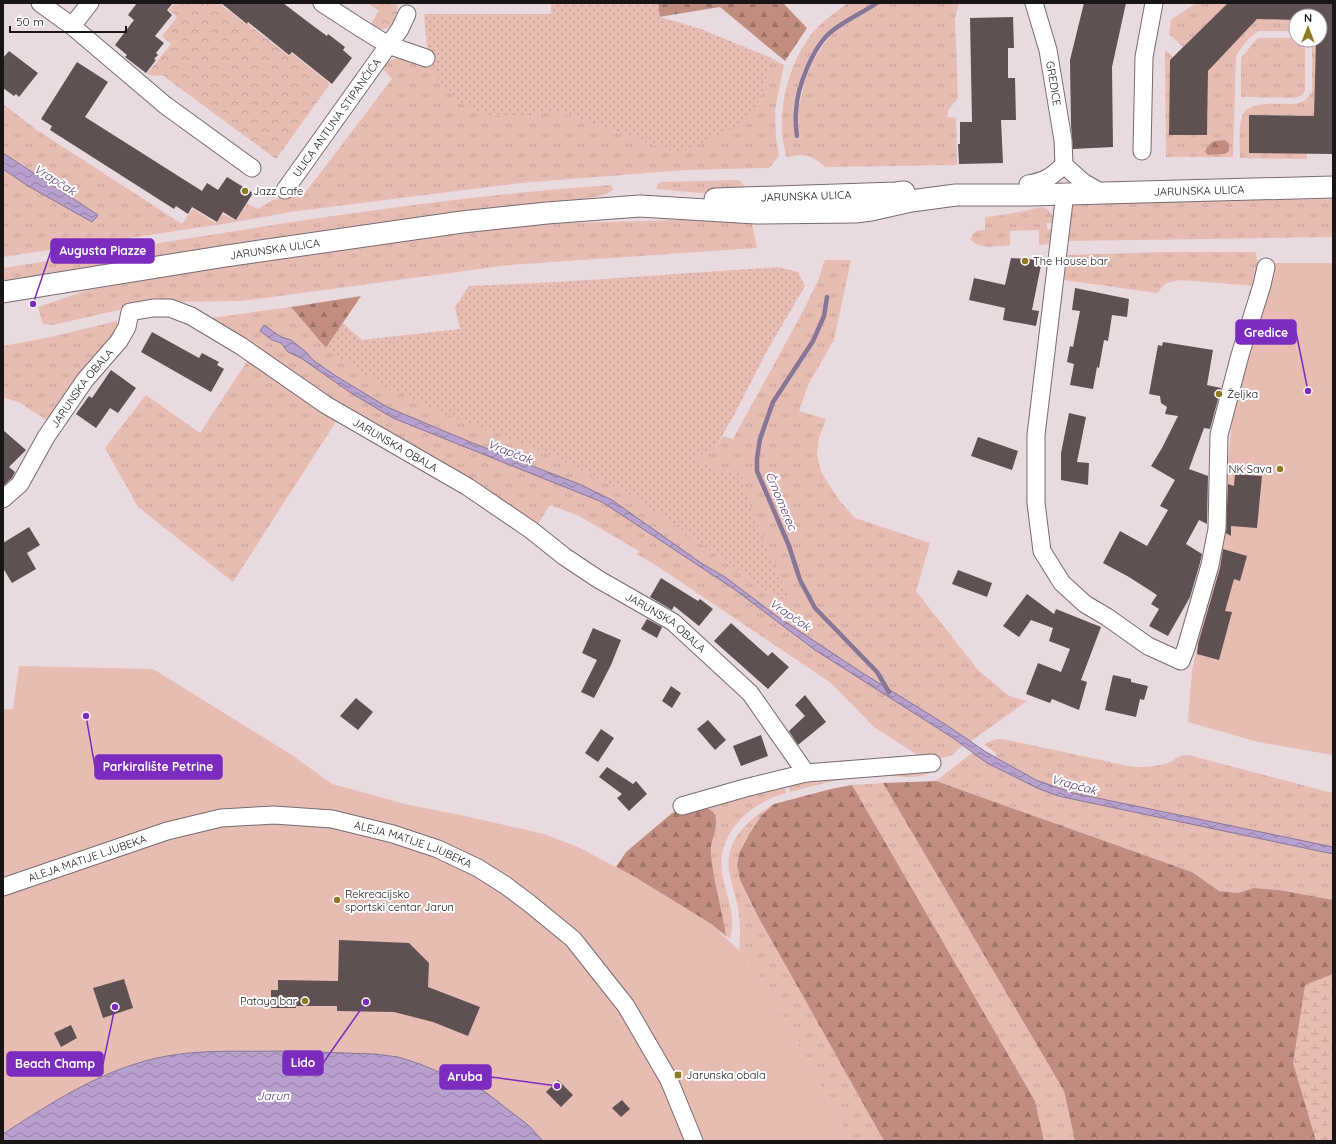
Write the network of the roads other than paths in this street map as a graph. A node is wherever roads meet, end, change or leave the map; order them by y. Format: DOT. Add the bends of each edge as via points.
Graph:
graph roads {
  1 [pos="40,3"];
  2 [pos="90,3"];
  3 [pos="322,3"];
  4 [pos="1034,3"];
  5 [pos="1154,3"];
  6 [pos="407,14"];
  7 [pos="72,26"];
  8 [pos="388,45"];
  9 [pos="426,58"];
  10 [pos="1142,151"];
  11 [pos="1064,165"];
  12 [pos="252,168"];
  13 [pos="1028,184"];
  14 [pos="1333,187"];
  15 [pos="285,190"];
  16 [pos="1065,193"];
  17 [pos="1102,193"];
  18 [pos="547,213"];
  19 [pos="1266,267"];
  20 [pos="3,292"];
  21 [pos="3,499"];
  22 [pos="932,763"];
  23 [pos="806,773"];
  24 [pos="682,806"];
  25 [pos="3,887"];
  26 [pos="694,1141"];
  1 -- 7 [label="street"];
  2 -- 7 [label="street"];
  3 -- 8 [label="street"];
  4 -- 11 [label="street, GREDICE" via="1048,50 1063,140"];
  5 -- 10 [label="street" via="1144,57"];
  6 -- 8 [label="street, ULICA ANTUNA STIPANČIĆA" via="405,22"];
  7 -- 12 [label="street" via="165,104"];
  8 -- 9 [label="street"];
  8 -- 15 [label="street, ULICA ANTUNA STIPANČIĆA"];
  11 -- 13 [label="street" via="1042,182"];
  11 -- 17 [label="street" via="1083,182"];
  13 -- 16 [label="street, JARUNSKA ULICA"];
  13 -- 18 [label="street, JARUNSKA ULICA" via="942,185 896,193 699,200 664,195 616,197"];
  14 -- 17 [label="street, JARUNSKA ULICA"];
  16 -- 17 [label="street, JARUNSKA ULICA"];
  16 -- 18 [label="street, JARUNSKA ULICA" via="956,196 911,201 855,212 756,213 640,206"];
  16 -- 19 [label="street" via="1036,435 1036,503 1042,551 1062,583 1085,604 1148,646 1181,661 1210,565 1217,529 1219,435"];
  18 -- 20 [label="street, JARUNSKA ULICA" via="462,222 226,256"];
  21 -- 23 [label="street, JARUNSKA OBALA" via="20,484 46,437 85,380 119,341 127,327 130,312 170,308 191,316 241,346 326,405 468,487 598,579 673,622 750,693"];
  22 -- 23 [label="street"];
  23 -- 24 [label="street"];
  25 -- 26 [label="street, ALEJA MATIJE LJUBEKA" via="167,831 221,818 274,815 332,819 393,834 438,849 478,868 505,885 573,939 626,1006 669,1080"];
}
